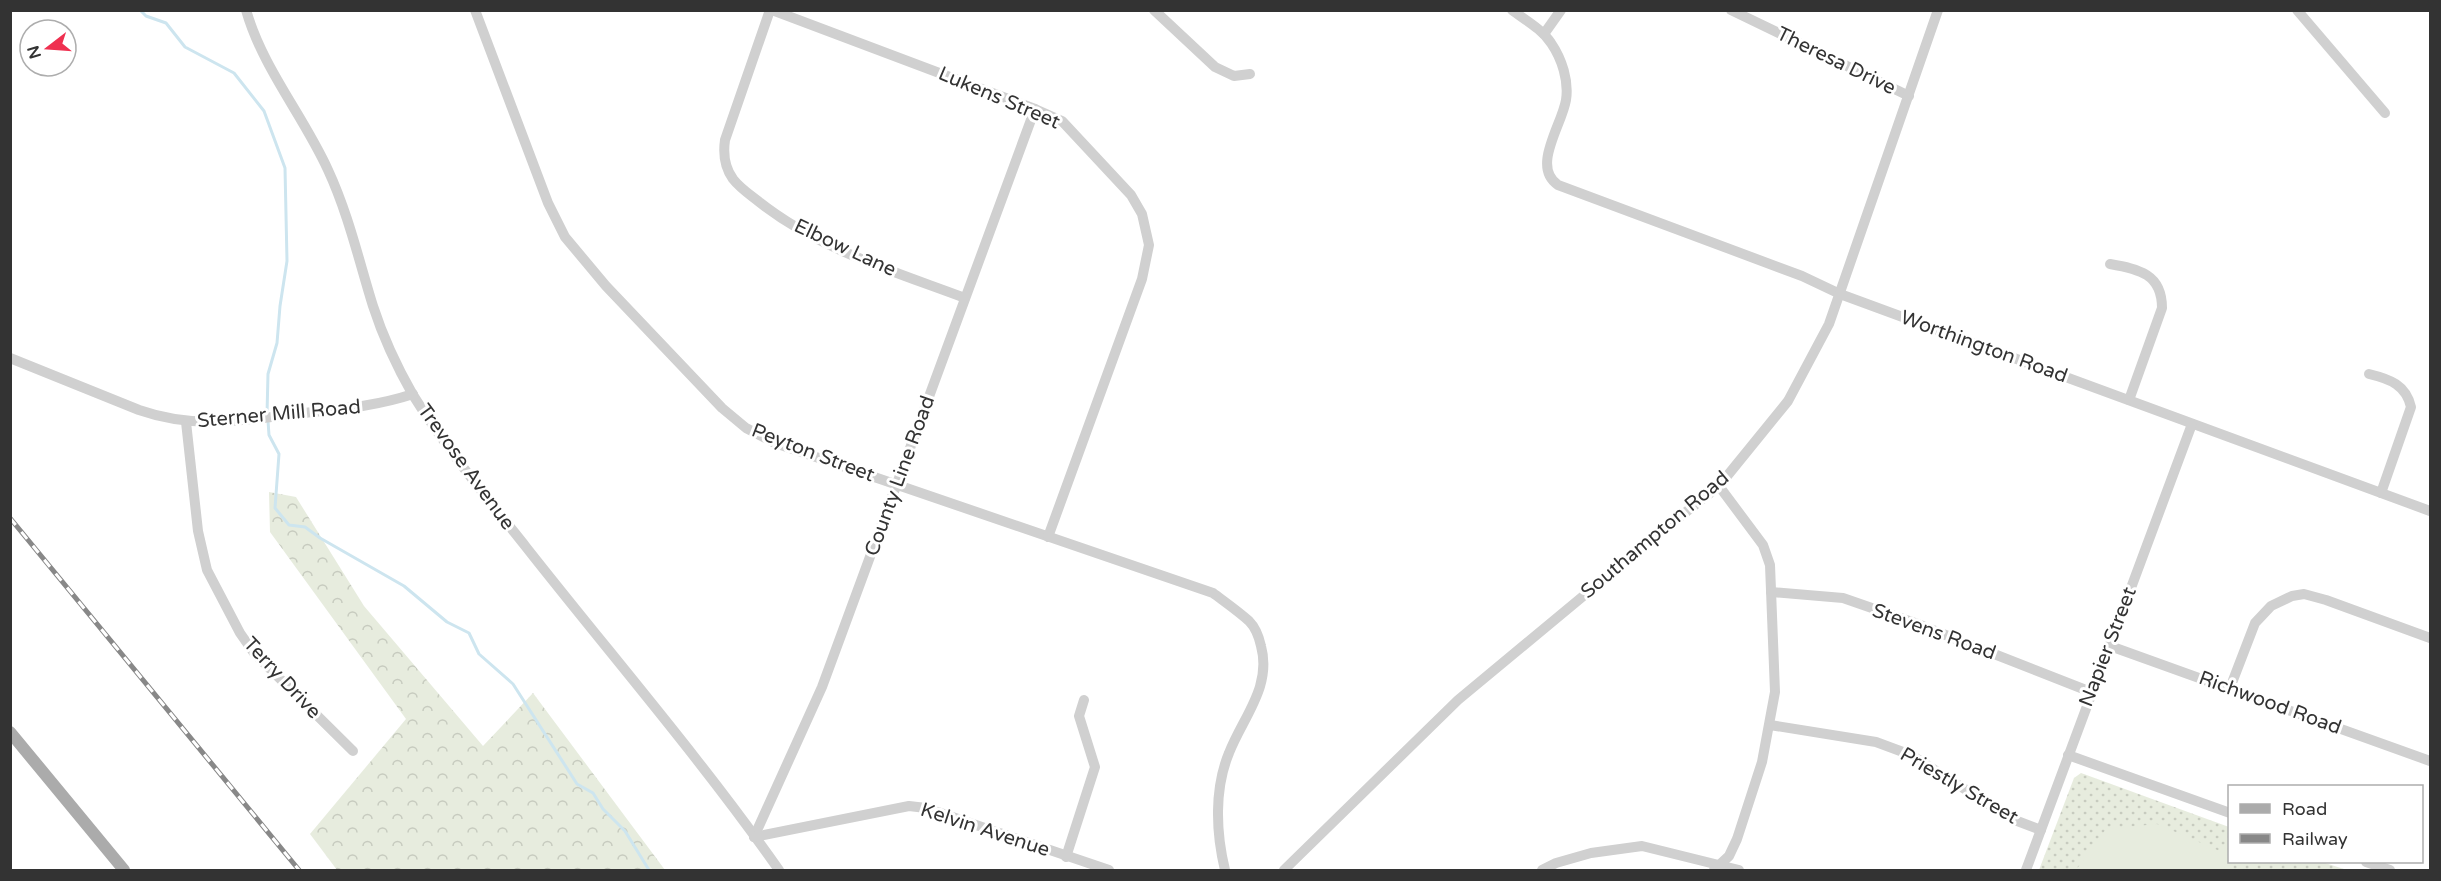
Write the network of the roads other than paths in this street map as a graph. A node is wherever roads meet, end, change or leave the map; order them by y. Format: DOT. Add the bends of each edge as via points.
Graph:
graph roads {
  1 [pos="246,10"];
  2 [pos="475,10"];
  3 [pos="771,10"];
  4 [pos="1154,10"];
  5 [pos="1512,10"];
  6 [pos="1561,10"];
  7 [pos="1731,10"];
  8 [pos="1938,10"];
  9 [pos="2297,10"];
  10 [pos="1544,34"];
  11 [pos="1250,74"];
  12 [pos="1909,96"];
  13 [pos="1035,109"];
  14 [pos="2385,113"];
  15 [pos="2110,264"];
  16 [pos="1840,294"];
  17 [pos="964,298"];
  18 [pos="10,358"];
  19 [pos="2369,374"];
  20 [pos="413,394"];
  21 [pos="2129,400"];
  22 [pos="186,422"];
  23 [pos="2192,424"];
  24 [pos="897,484"];
  25 [pos="1719,486"];
  26 [pos="2381,493"];
  27 [pos="2430,511"];
  28 [pos="1048,537"];
  29 [pos="1772,592"];
  30 [pos="2430,638"];
  31 [pos="2110,646"];
  32 [pos="2230,688"];
  33 [pos="2091,692"];
  34 [pos="1084,700"];
  35 [pos="1770,725"];
  36 [pos="10,732"];
  37 [pos="353,751"];
  38 [pos="2068,755"];
  39 [pos="2430,760"];
  40 [pos="2228,813"];
  41 [pos="2041,830"];
  42 [pos="754,837"];
  43 [pos="1065,856"];
  44 [pos="2372,863"];
  45 [pos="1716,868"];
  46 [pos="119,869"];
  47 [pos="779,870"];
  48 [pos="1109,870"];
  49 [pos="1225,870"];
  50 [pos="1284,870"];
  51 [pos="1542,870"];
  52 [pos="1739,870"];
  53 [pos="2026,870"];
  54 [pos="2391,870"];
  1 -- 20 [label="street, Trevose Avenue" via="269,68 329,171 384,338"];
  2 -- 24 [label="street, Peyton Street" via="555,220 594,273 738,422 775,443"];
  3 -- 13 [label="street, Lukens Street"];
  3 -- 17 [label="street, Elbow Lane" via="725,140 725,160 733,179 765,207 820,240"];
  4 -- 11 [label="street" via="1215,67 1234,76"];
  5 -- 10 [label="street"];
  6 -- 10 [label="street"];
  7 -- 12 [label="street, Theresa Drive"];
  8 -- 12 [label="street, Southampton Road"];
  9 -- 14 [label="street"];
  10 -- 16 [label="street, Worthington Road" via="1559,58 1567,86 1547,159 1550,180"];
  12 -- 16 [label="street, Southampton Road"];
  13 -- 17 [label="street, County Line Road"];
  13 -- 28 [label="street, Lukens Street" via="1062,121 1131,195 1143,214 1149,245 1142,279"];
  15 -- 21 [label="street" via="2152,278 2162,296 2162,308"];
  16 -- 21 [label="street, Worthington Road"];
  16 -- 25 [label="street, Southampton Road" via="1829,324 1788,400"];
  17 -- 24 [label="street, County Line Road"];
  18 -- 22 [label="street, Sterner Mill Road" via="139,410"];
  19 -- 26 [label="street" via="2400,386 2409,397 2410,407"];
  20 -- 22 [label="street, Sterner Mill Road" via="376,405 217,423"];
  20 -- 42 [label="street, Trevose Avenue" via="507,523"];
  21 -- 23 [label="street, Worthington Road"];
  22 -- 37 [label="street, Terry Drive" via="198,531 207,570 254,653"];
  23 -- 26 [label="street, Worthington Road"];
  23 -- 31 [label="street, Napier Street"];
  24 -- 28 [label="street, Peyton Street"];
  24 -- 42 [label="street, County Line Road" via="822,687"];
  25 -- 29 [label="street" via="1763,544 1770,565"];
  25 -- 50 [label="street, Southampton Road" via="1458,700"];
  26 -- 27 [label="street, Worthington Road"];
  28 -- 49 [label="street, Peyton Street" via="1213,593 1250,623 1258,635 1264,670 1261,689 1228,754 1222,778 1218,821"];
  29 -- 33 [label="street, Stevens Road" via="1843,598"];
  29 -- 35 [label="street" via="1775,692"];
  30 -- 32 [label="street" via="2326,600 2304,594 2292,596 2271,606 2255,623"];
  31 -- 32 [label="street, Richwood Road"];
  31 -- 33 [label="street, Napier Street"];
  32 -- 39 [label="street, Richwood Road"];
  33 -- 38 [label="street, Napier Street"];
  34 -- 43 [label="street" via="1079,716 1095,767"];
  35 -- 41 [label="street, Priestly Street" via="1893,748 1911,755 2012,819"];
  35 -- 45 [label="street" via="1737,839 1729,856"];
  36 -- 46 [label="main road"];
  38 -- 40 [label="street"];
  38 -- 41 [label="street, Napier Street"];
  41 -- 53 [label="street, Napier Street"];
  42 -- 43 [label="street, Kelvin Avenue" via="909,806 926,808"];
  42 -- 47 [label="street, Trevose Avenue"];
  43 -- 48 [label="street, Kelvin Avenue"];
  44 -- 54 [label="street"];
  45 -- 51 [label="street" via="1642,846 1591,853"];
  45 -- 52 [label="street"];
}
